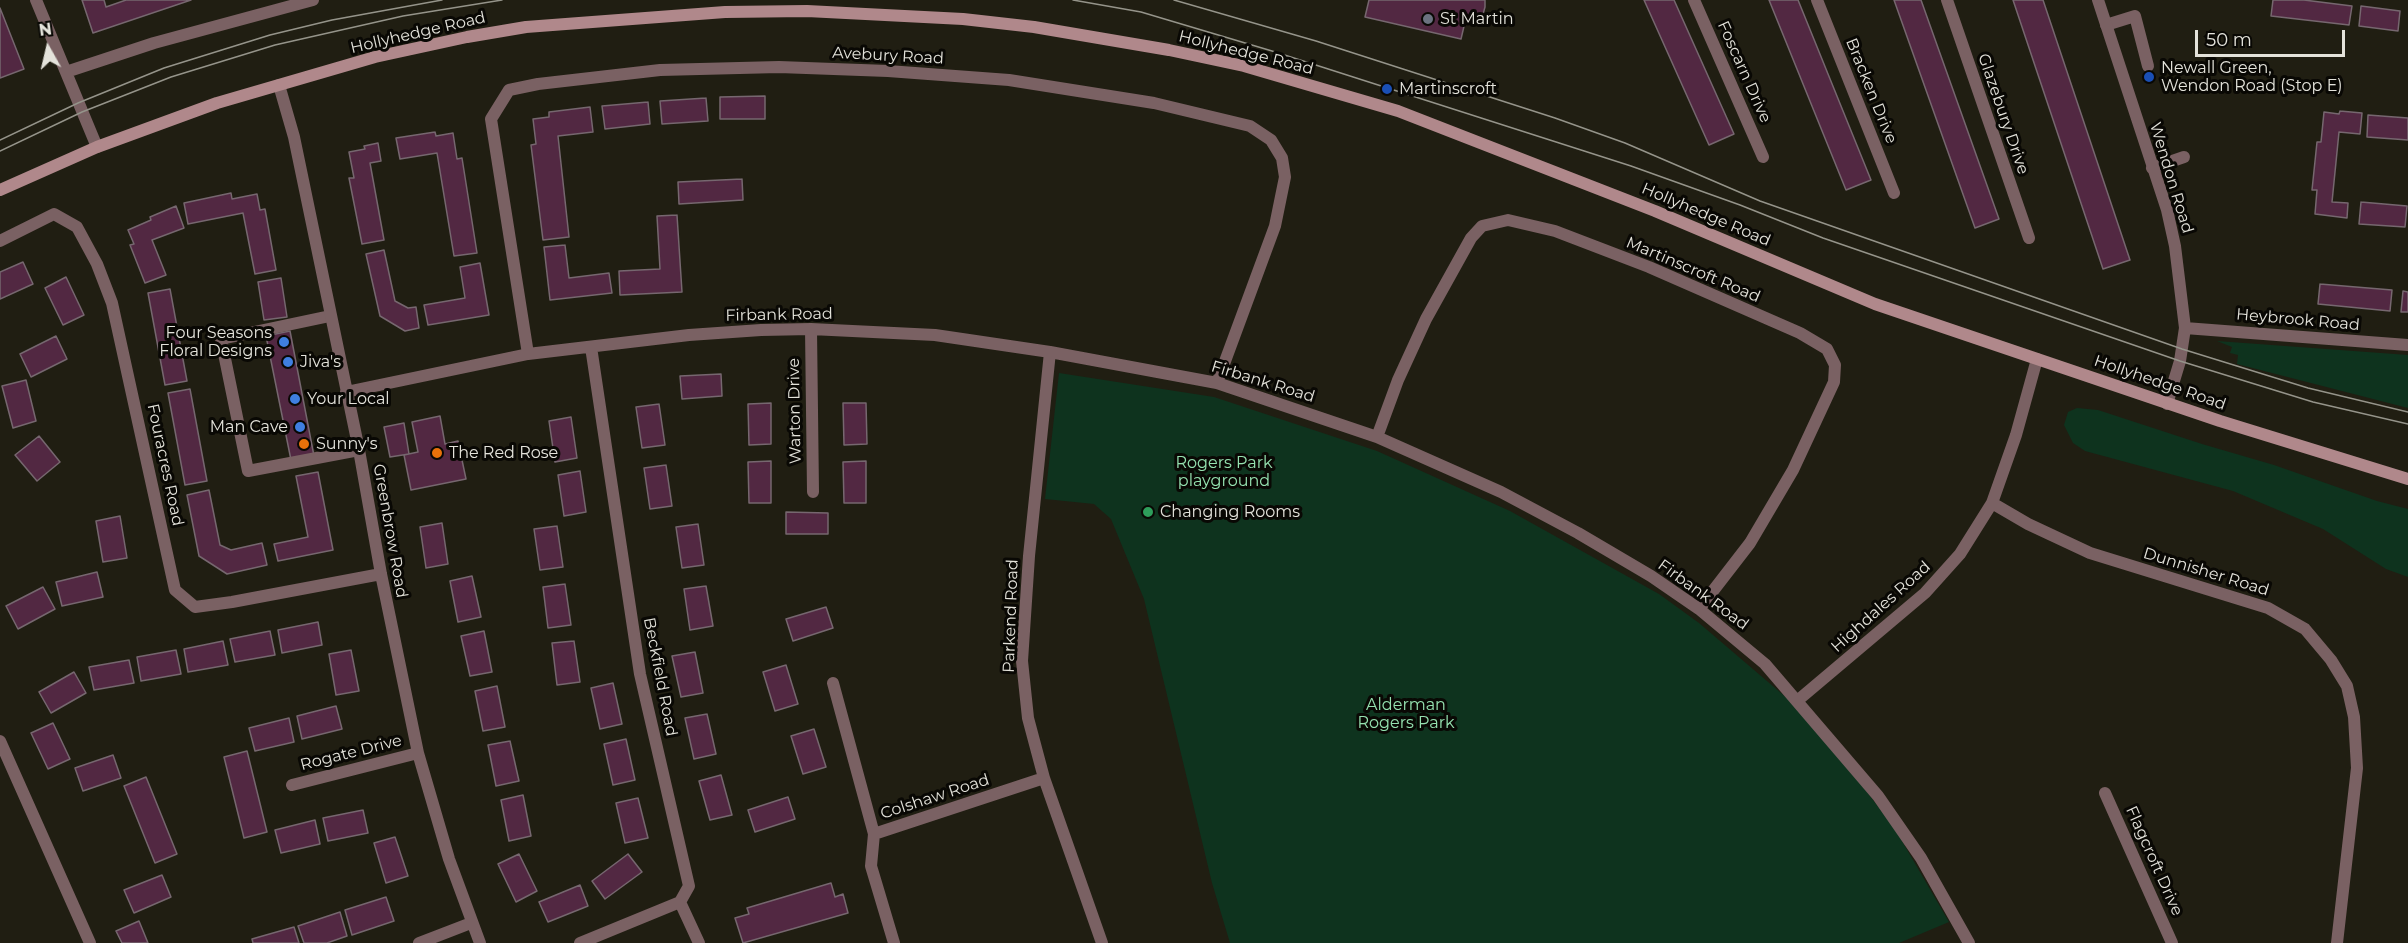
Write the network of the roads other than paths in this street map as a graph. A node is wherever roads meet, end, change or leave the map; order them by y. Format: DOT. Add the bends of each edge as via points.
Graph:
graph roads {
  1 [pos="36,0"];
  2 [pos="313,0"];
  3 [pos="1694,0"];
  4 [pos="1816,0"];
  5 [pos="1947,0"];
  6 [pos="2098,0"];
  7 [pos="2106,25"];
  8 [pos="2148,66"];
  9 [pos="66,72"];
  10 [pos="279,85"];
  11 [pos="97,147"];
  12 [pos="1763,157"];
  13 [pos="2184,157"];
  14 [pos="2152,168"];
  15 [pos="0,190"];
  16 [pos="1894,193"];
  17 [pos="2029,238"];
  18 [pos="0,241"];
  19 [pos="330,316"];
  20 [pos="2185,328"];
  21 [pos="811,329"];
  22 [pos="2408,345"];
  23 [pos="591,347"];
  24 [pos="1050,352"];
  25 [pos="528,354"];
  26 [pos="2037,359"];
  27 [pos="1217,383"];
  28 [pos="346,392"];
  29 [pos="2167,404"];
  30 [pos="1377,437"];
  31 [pos="359,450"];
  32 [pos="2408,479"];
  33 [pos="813,492"];
  34 [pos="1992,503"];
  35 [pos="381,574"];
  36 [pos="1699,609"];
  37 [pos="833,683"];
  38 [pos="1797,701"];
  39 [pos="0,741"];
  40 [pos="418,753"];
  41 [pos="1044,778"];
  42 [pos="292,785"];
  43 [pos="2105,793"];
  44 [pos="874,834"];
  45 [pos="680,902"];
  46 [pos="471,923"];
  47 [pos="90,943"];
  48 [pos="419,943"];
  49 [pos="480,943"];
  50 [pos="580,943"];
  51 [pos="699,943"];
  52 [pos="894,943"];
  53 [pos="1102,943"];
  54 [pos="1969,943"];
  55 [pos="2172,943"];
  56 [pos="2337,943"];
  1 -- 9 [label="street"];
  2 -- 9 [label="street" via="154,43"];
  3 -- 12 [label="street, Foscarn Drive"];
  4 -- 16 [label="street, Bracken Drive"];
  5 -- 17 [label="street, Glazebury Drive"];
  6 -- 7 [label="street, Wendon Road"];
  7 -- 8 [label="street" via="2134,16"];
  7 -- 14 [label="street, Wendon Road"];
  9 -- 11 [label="street"];
  10 -- 11 [label="street, Hollyhedge Road"];
  10 -- 19 [label="street, Greenbrow Road" via="294,136"];
  10 -- 26 [label="street, Hollyhedge Road" via="375,57 467,37 525,27 655,16 807,11 1034,27 1245,66 1398,111 1655,211 1875,304"];
  11 -- 15 [label="street, Hollyhedge Road"];
  13 -- 14 [label="street"];
  14 -- 20 [label="street, Wendon Road" via="2175,246"];
  18 -- 35 [label="street, Fouracres Road" via="54,214 77,227 98,264 112,303 175,590 195,607"];
  19 -- 28 [label="street, Greenbrow Road"];
  19 -- 31 [label="street" via="221,339 248,471"];
  20 -- 22 [label="street, Heybrook Road"];
  20 -- 29 [label="street, Wendon Road"];
  21 -- 23 [label="street, Firbank Road" via="689,335"];
  21 -- 24 [label="street, Firbank Road" via="935,335"];
  21 -- 33 [label="street, Warton Drive"];
  23 -- 25 [label="street, Firbank Road"];
  23 -- 45 [label="street, Beckfield Road" via="640,674 689,886"];
  24 -- 27 [label="street, Firbank Road"];
  24 -- 41 [label="street, Parkend Road" via="1022,661 1028,718"];
  25 -- 27 [label="street, Avebury Road" via="491,119 509,90 660,70 779,67 888,71 1009,80 1154,103 1250,126 1271,140 1282,158 1285,177 1275,226"];
  25 -- 28 [label="street, Firbank Road"];
  26 -- 29 [label="street, Hollyhedge Road"];
  26 -- 34 [label="street, Highdales Road"];
  27 -- 30 [label="street, Firbank Road"];
  28 -- 31 [label="street, Greenbrow Road"];
  29 -- 32 [label="street, Hollyhedge Road"];
  30 -- 36 [label="street, Firbank Road" via="1501,492 1578,533"];
  30 -- 36 [label="street, Martinscroft Road" via="1426,319 1470,238 1482,225 1508,220 1555,231 1800,333 1827,349 1835,365 1834,382 1793,470 1750,543"];
  31 -- 35 [label="street, Greenbrow Road"];
  34 -- 38 [label="street, Highdales Road" via="1960,554 1925,593"];
  34 -- 56 [label="street, Dunnisher Road" via="2090,553 2268,608 2305,629 2331,660 2347,686 2354,717 2357,768"];
  35 -- 40 [label="street, Greenbrow Road"];
  36 -- 38 [label="street, Firbank Road" via="1765,664"];
  37 -- 44 [label="street"];
  38 -- 54 [label="street, Firbank Road" via="1878,796 1921,858"];
  39 -- 47 [label="street"];
  40 -- 42 [label="street, Rogate Drive"];
  40 -- 46 [label="street, Greenbrow Road"];
  41 -- 44 [label="street, Colshaw Road"];
  41 -- 53 [label="street, Parkend Road"];
  43 -- 55 [label="street, Flagcroft Drive"];
  44 -- 52 [label="street, Colshaw Road" via="871,866"];
  45 -- 50 [label="street"];
  45 -- 51 [label="street"];
  46 -- 48 [label="street"];
  46 -- 49 [label="street, Greenbrow Road"];
}
